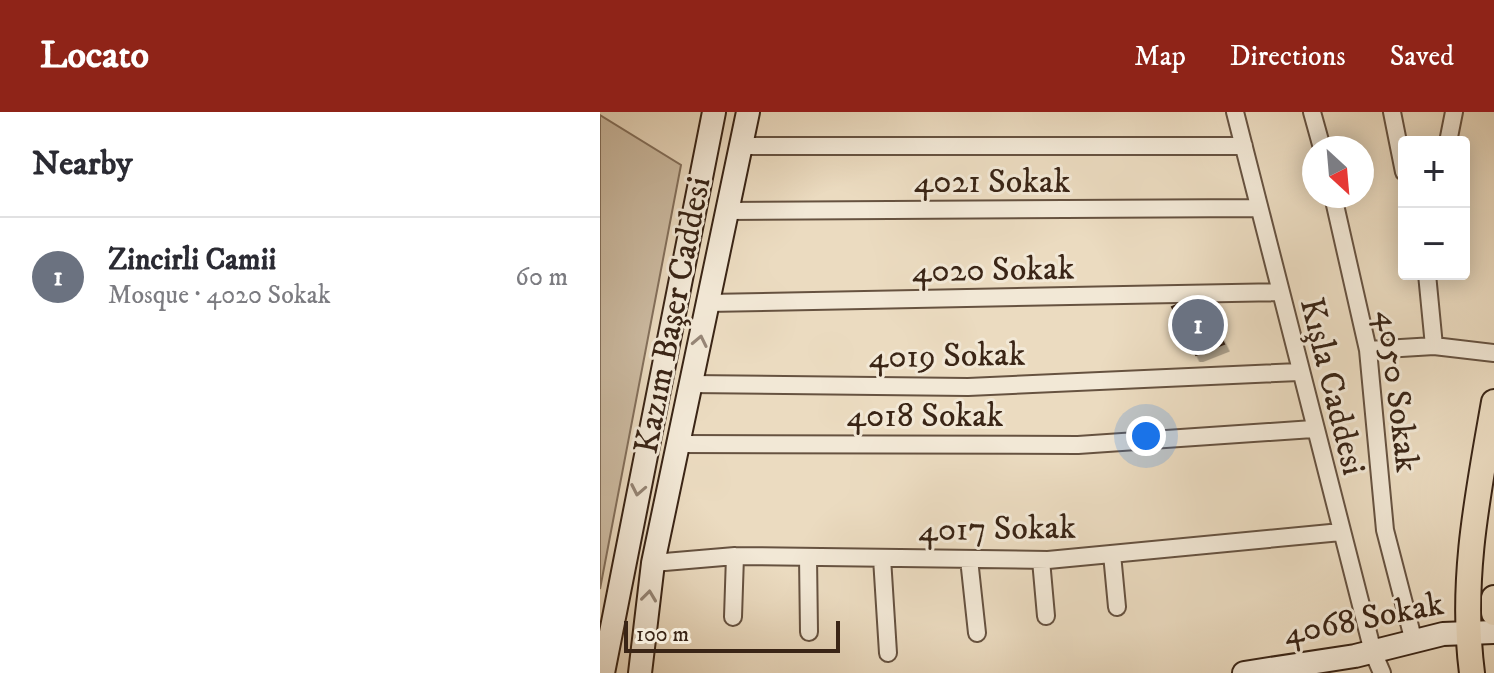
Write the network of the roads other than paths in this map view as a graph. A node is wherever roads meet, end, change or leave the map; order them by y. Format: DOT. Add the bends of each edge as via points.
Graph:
graph roads {
  1 [pos="714,112"];
  2 [pos="748,112"];
  3 [pos="1235,112"];
  4 [pos="1312,112"];
  5 [pos="1392,112"];
  6 [pos="1454,112"];
  7 [pos="1319,136"];
  8 [pos="1449,136"];
  9 [pos="1398,142"];
  10 [pos="740,146"];
  11 [pos="1244,146"];
  12 [pos="1259,208"];
  13 [pos="1336,208"];
  14 [pos="726,211"];
  15 [pos="1428,280"];
  16 [pos="1279,292"];
  17 [pos="707,303"];
  18 [pos="1434,346"];
  19 [pos="1368,350"];
  20 [pos="1494,353"];
  21 [pos="1299,372"];
  22 [pos="691,384"];
  23 [pos="1494,402"];
  24 [pos="1313,429"];
  25 [pos="680,444"];
  26 [pos="1341,532"];
  27 [pos="1112,554"];
  28 [pos="735,556"];
  29 [pos="808,557"];
  30 [pos="882,558"];
  31 [pos="969,559"];
  32 [pos="1041,560"];
  33 [pos="653,563"];
  34 [pos="1494,598"];
  35 [pos="1117,607"];
  36 [pos="1494,613"];
  37 [pos="1046,616"];
  38 [pos="733,617"];
  39 [pos="809,632"];
  40 [pos="1467,632"];
  41 [pos="1494,632"];
  42 [pos="977,633"];
  43 [pos="1414,642"];
  44 [pos="1373,652"];
  45 [pos="888,653"];
  46 [pos="603,661"];
  47 [pos="640,673"];
  48 [pos="1244,673"];
  49 [pos="1382,673"];
  50 [pos="1472,673"];
  1 -- 46 [label="main road, Kazım Başer Caddesi, one-way"];
  2 -- 10 [label="main road, Kazım Başer Caddesi"];
  3 -- 11 [label="street, Kışla Caddesi"];
  4 -- 7 [label="street"];
  5 -- 9 [label="street"];
  6 -- 8 [label="street"];
  10 -- 11 [label="street"];
  10 -- 14 [label="main road, Kazım Başer Caddesi"];
  11 -- 12 [label="street, Kışla Caddesi"];
  12 -- 14 [label="street, 4021 Sokak"];
  12 -- 16 [label="street, Kışla Caddesi"];
  13 -- 19 [label="street, 4050 Sokak"];
  14 -- 17 [label="main road, Kazım Başer Caddesi"];
  15 -- 18 [label="street"];
  16 -- 17 [label="street, 4020 Sokak"];
  16 -- 21 [label="street, Kışla Caddesi"];
  22 -- 17 [label="main road, Kazım Başer Caddesi, one-way"];
  18 -- 19 [label="street"];
  18 -- 20 [label="street"];
  19 -- 43 [label="street, 4050 Sokak" via="1385,530"];
  21 -- 22 [label="street, 4019 Sokak" via="968,387"];
  21 -- 24 [label="street, Kışla Caddesi"];
  22 -- 25 [label="main road, Kazım Başer Caddesi"];
  23 -- 40 [label="main road" via="1472,527"];
  24 -- 25 [label="street, 4018 Sokak" via="1078,445"];
  24 -- 26 [label="street, Kışla Caddesi"];
  25 -- 33 [label="main road, Kazım Başer Caddesi"];
  26 -- 27 [label="street, 4017 Sokak"];
  26 -- 44 [label="street, Kışla Caddesi"];
  27 -- 32 [label="street, 4017 Sokak"];
  27 -- 35 [label="street"];
  28 -- 29 [label="street, 4017 Sokak"];
  28 -- 33 [label="street, 4017 Sokak"];
  28 -- 38 [label="street"];
  29 -- 30 [label="street, 4017 Sokak"];
  29 -- 39 [label="street"];
  30 -- 31 [label="street, 4017 Sokak"];
  30 -- 45 [label="street"];
  31 -- 32 [label="street, 4017 Sokak"];
  31 -- 42 [label="street"];
  32 -- 37 [label="street"];
  47 -- 33 [label="main road, Kazım Başer Caddesi, one-way"];
  34 -- 36 [label="main road"];
  40 -- 41 [label="main road, 4068 Sokak"];
  40 -- 43 [label="main road, 4068 Sokak"];
  40 -- 50 [label="main road"];
  43 -- 44 [label="main road, 4068 Sokak"];
  44 -- 48 [label="main road, 4068 Sokak"];
  44 -- 49 [label="street, Kışla Caddesi"];
}
